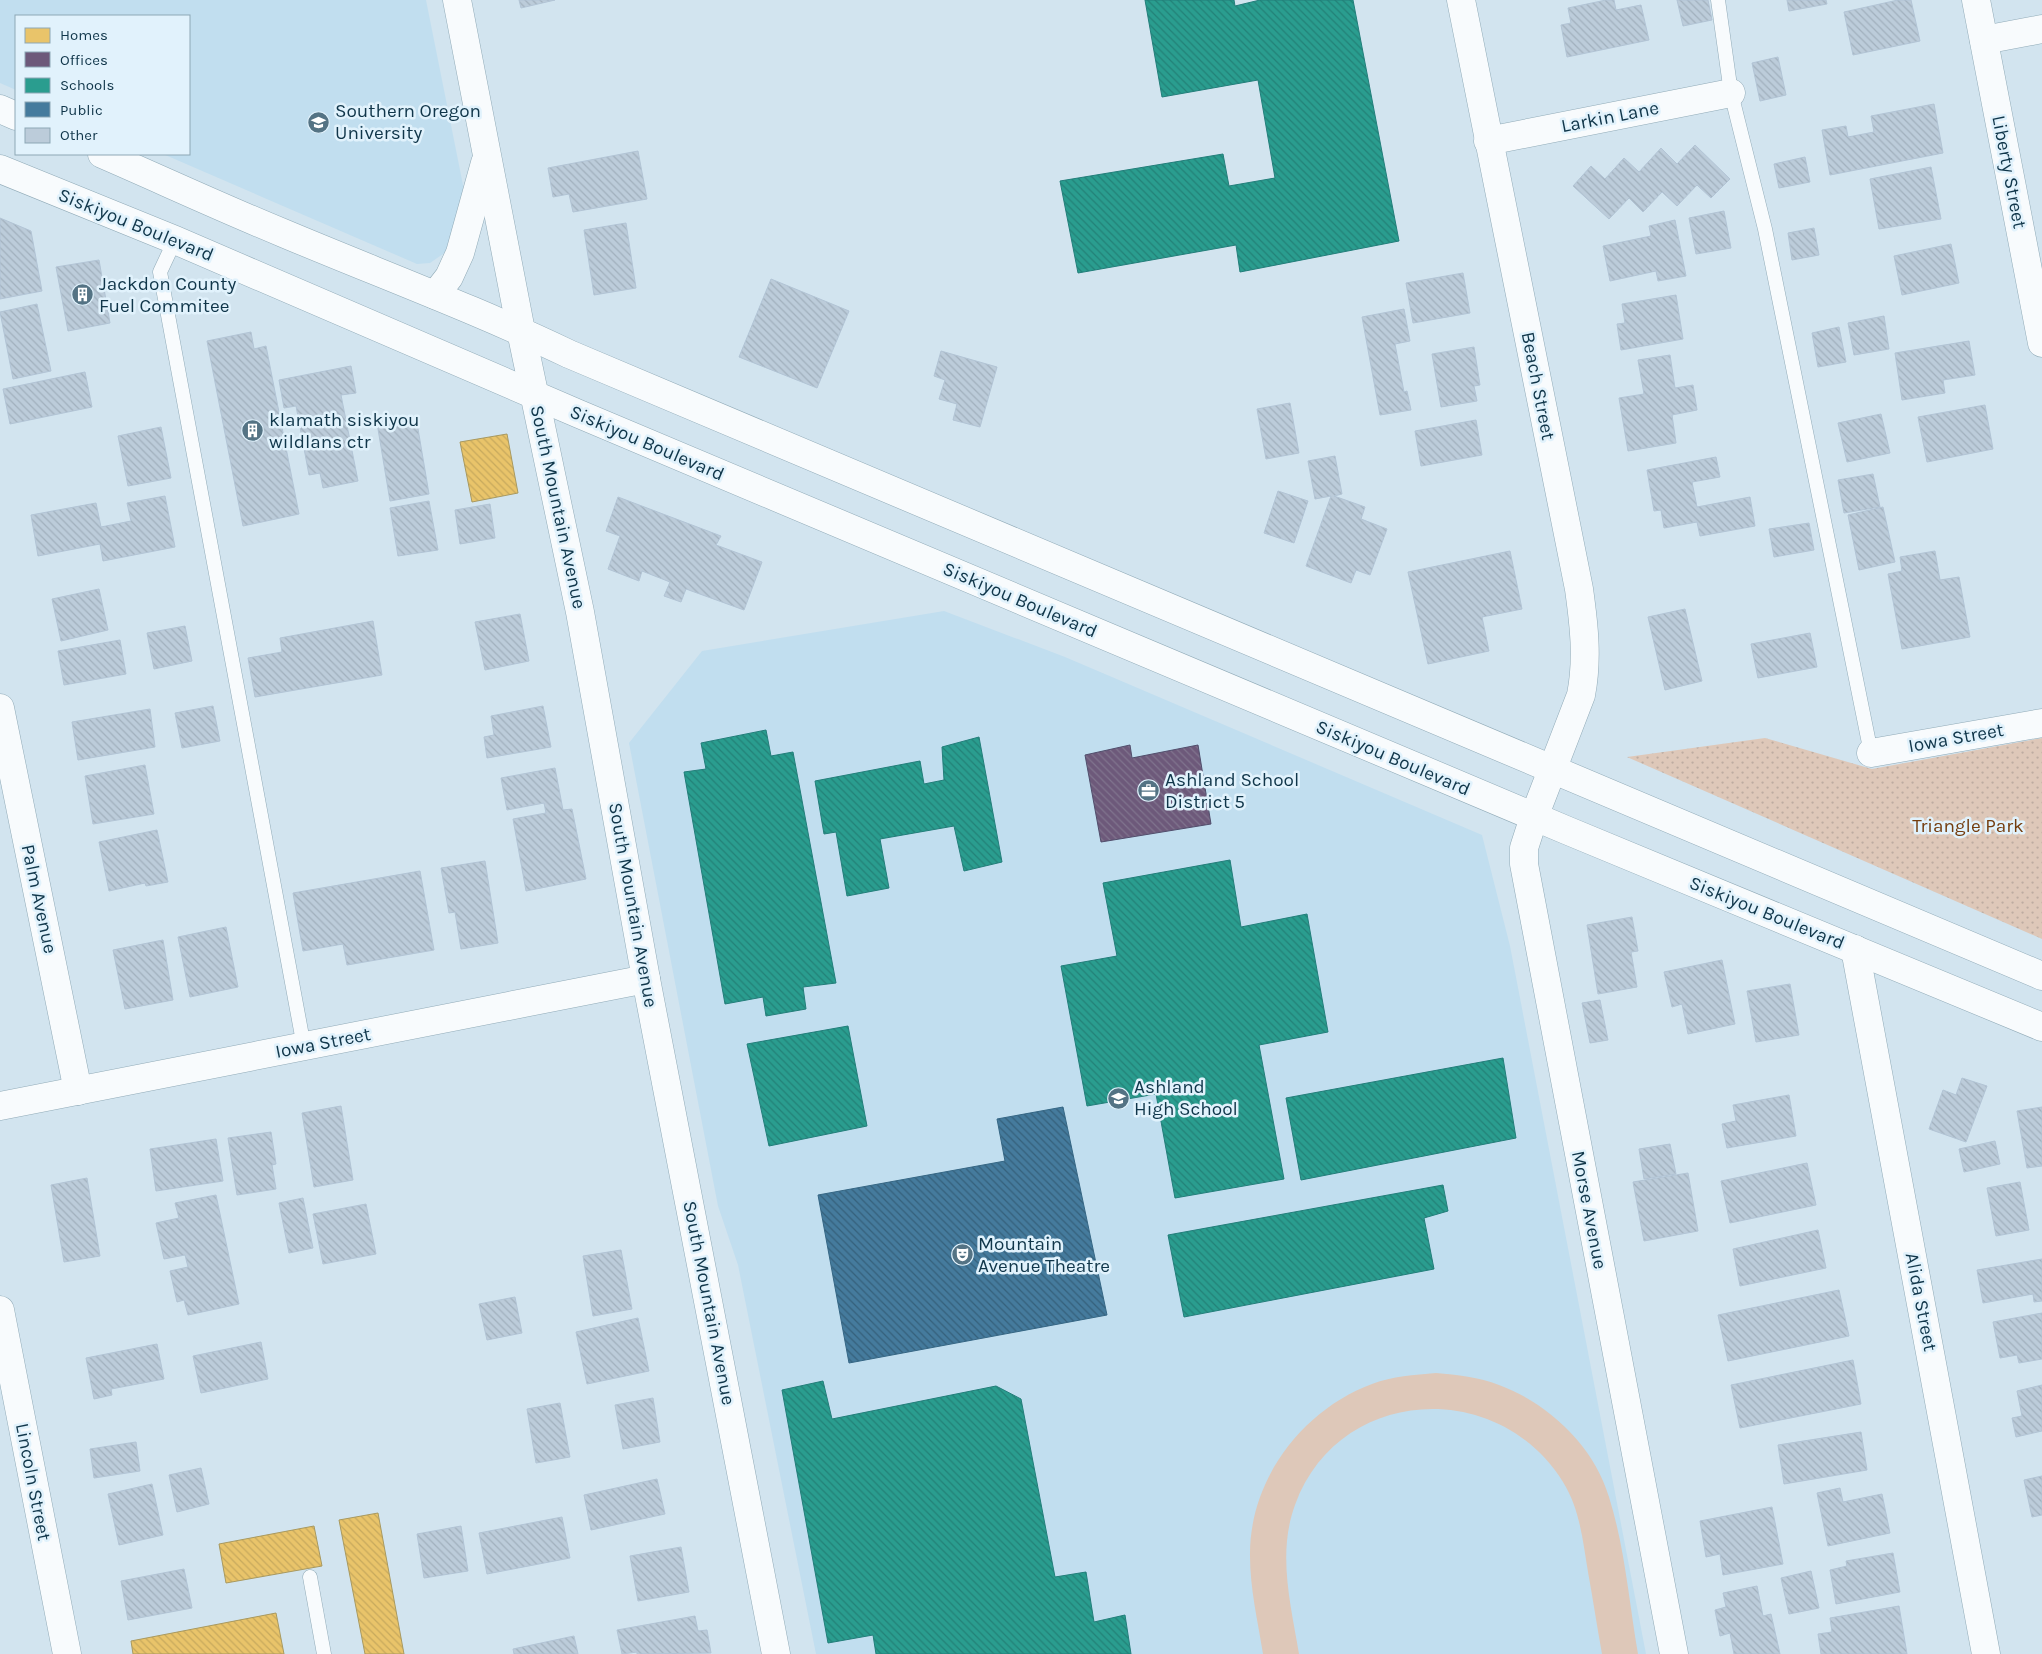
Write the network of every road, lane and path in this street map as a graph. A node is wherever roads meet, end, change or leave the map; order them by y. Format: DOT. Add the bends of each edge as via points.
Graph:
graph roads {
  1 [pos="457,0"];
  2 [pos="1461,0"];
  3 [pos="1718,0"];
  4 [pos="1976,0"];
  5 [pos="2042,29"];
  6 [pos="1984,40"];
  7 [pos="1731,93"];
  8 [pos="0,109"];
  9 [pos="15,116"];
  10 [pos="1488,141"];
  11 [pos="104,155"];
  12 [pos="487,157"];
  13 [pos="0,169"];
  14 [pos="175,240"];
  15 [pos="435,295"];
  16 [pos="521,331"];
  17 [pos="2042,343"];
  18 [pos="534,394"];
  19 [pos="0,708"];
  20 [pos="2042,723"];
  21 [pos="1871,754"];
  22 [pos="1552,770"];
  23 [pos="1534,817"];
  24 [pos="1855,949"];
  25 [pos="2042,976"];
  26 [pos="646,979"];
  27 [pos="2042,1027"];
  28 [pos="304,1048"];
  29 [pos="78,1091"];
  30 [pos="0,1106"];
  31 [pos="0,1310"];
  32 [pos="310,1577"];
  33 [pos="67,1654"];
  34 [pos="324,1654"];
  35 [pos="776,1654"];
  36 [pos="1674,1654"];
  37 [pos="1986,1654"];
  1 -- 12 [label="street, South Mountain Avenue"];
  2 -- 10 [label="street, Beach Street"];
  3 -- 7 [label="lane"];
  4 -- 6 [label="street, Liberty Street"];
  5 -- 6 [label="street"];
  6 -- 17 [label="street, Liberty Street"];
  7 -- 10 [label="street, Larkin Lane"];
  7 -- 21 [label="lane" via="1765,230"];
  8 -- 9 [label="street"];
  10 -- 22 [label="street, Beach Street" via="1584,626 1585,674 1581,695"];
  11 -- 15 [label="street"];
  12 -- 15 [label="street, South Mountain Avenue" via="460,252 449,277"];
  12 -- 16 [label="street, South Mountain Avenue"];
  13 -- 14 [label="street, Siskiyou Boulevard"];
  14 -- 18 [label="street, Siskiyou Boulevard"];
  14 -- 28 [label="lane" via="160,272"];
  15 -- 16 [label="street"];
  16 -- 18 [label="street, South Mountain Avenue"];
  16 -- 22 [label="street"];
  18 -- 23 [label="street, Siskiyou Boulevard"];
  18 -- 26 [label="street, South Mountain Avenue" via="580,612"];
  19 -- 29 [label="street, Palm Avenue"];
  20 -- 21 [label="street, Iowa Street"];
  22 -- 23 [label="street, Morse Avenue"];
  22 -- 25 [label="street"];
  23 -- 24 [label="street, Siskiyou Boulevard"];
  23 -- 36 [label="street, Morse Avenue" via="1524,848 1529,897"];
  24 -- 27 [label="street, Siskiyou Boulevard"];
  24 -- 37 [label="street, Alida Street"];
  26 -- 28 [label="street, Iowa Street"];
  26 -- 35 [label="street, South Mountain Avenue"];
  28 -- 29 [label="street, Iowa Street"];
  29 -- 30 [label="street, Iowa Street"];
  31 -- 33 [label="street, Lincoln Street"];
  32 -- 34 [label="lane"];
}
